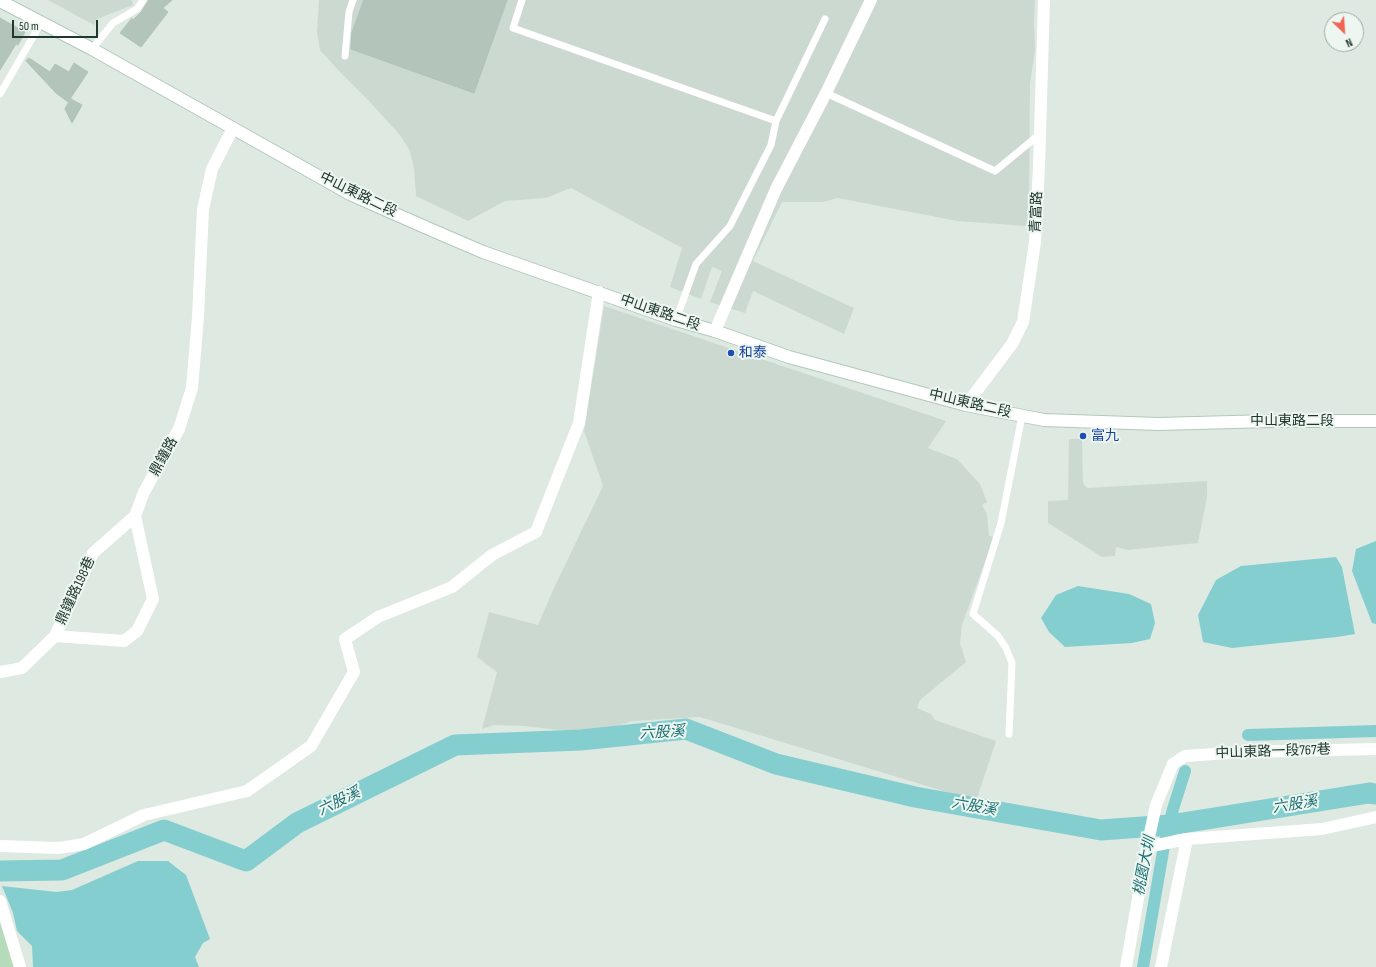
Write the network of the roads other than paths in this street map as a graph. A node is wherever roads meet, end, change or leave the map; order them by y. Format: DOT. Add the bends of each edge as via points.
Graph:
graph roads {
  1 [pos="143,0"];
  2 [pos="353,0"];
  3 [pos="522,0"];
  4 [pos="871,0"];
  5 [pos="1044,0"];
  6 [pos="0,1"];
  7 [pos="825,19"];
  8 [pos="41,23"];
  9 [pos="92,49"];
  10 [pos="345,56"];
  11 [pos="826,93"];
  12 [pos="0,94"];
  13 [pos="776,120"];
  14 [pos="233,128"];
  15 [pos="1040,134"];
  16 [pos="599,292"];
  17 [pos="676,320"];
  18 [pos="714,331"];
  19 [pos="966,405"];
  20 [pos="1022,416"];
  21 [pos="1376,421"];
  22 [pos="135,516"];
  23 [pos="55,636"];
  24 [pos="0,672"];
  25 [pos="1009,734"];
  26 [pos="1376,749"];
  27 [pos="1376,816"];
  28 [pos="1187,840"];
  29 [pos="0,846"];
  30 [pos="1147,847"];
  31 [pos="0,901"];
  32 [pos="20,967"];
  33 [pos="1126,967"];
  34 [pos="1161,967"];
  1 -- 9 [label="lane" via="137,9 113,23"];
  2 -- 10 [label="lane" via="349,12"];
  3 -- 13 [label="lane" via="513,28"];
  4 -- 11 [label="street"];
  5 -- 15 [label="street, 青富路"];
  6 -- 8 [label="street, 中山東路二段"];
  7 -- 13 [label="lane"];
  8 -- 9 [label="street, 中山東路二段"];
  8 -- 12 [label="lane"];
  9 -- 14 [label="street, 中山東路二段"];
  11 -- 15 [label="lane" via="995,171"];
  11 -- 18 [label="street" via="776,189"];
  13 -- 17 [label="lane" via="771,145 730,226 696,264"];
  14 -- 16 [label="street, 中山東路二段" via="350,194 483,252"];
  14 -- 22 [label="street, 鼎鐘路" via="212,169 203,209 192,388 179,429 144,492"];
  15 -- 19 [label="street, 青富路" via="1035,242 1023,322 1012,344"];
  16 -- 17 [label="street, 中山東路二段"];
  16 -- 29 [label="street" via="579,423 536,532 492,555 452,587 378,617 345,639 354,672 311,746 247,791 144,815 84,844 59,848"];
  17 -- 18 [label="street, 中山東路二段"];
  18 -- 19 [label="street, 中山東路二段" via="789,357"];
  19 -- 20 [label="street, 中山東路二段"];
  20 -- 21 [label="street, 中山東路二段" via="1044,420 1158,424"];
  20 -- 25 [label="lane" via="1001,523 973,614 998,636 1012,663"];
  22 -- 23 [label="street, 鼎鐘路198巷" via="93,553"];
  22 -- 23 [label="street" via="153,599 137,631 124,641"];
  23 -- 24 [label="street" via="22,668"];
  26 -- 30 [label="street, 中山東路一段767巷" via="1185,756 1173,764 1156,805"];
  27 -- 28 [label="street" via="1322,829"];
  28 -- 30 [label="street"];
  28 -- 34 [label="street"];
  30 -- 33 [label="street"];
  31 -- 32 [label="street"];
}
